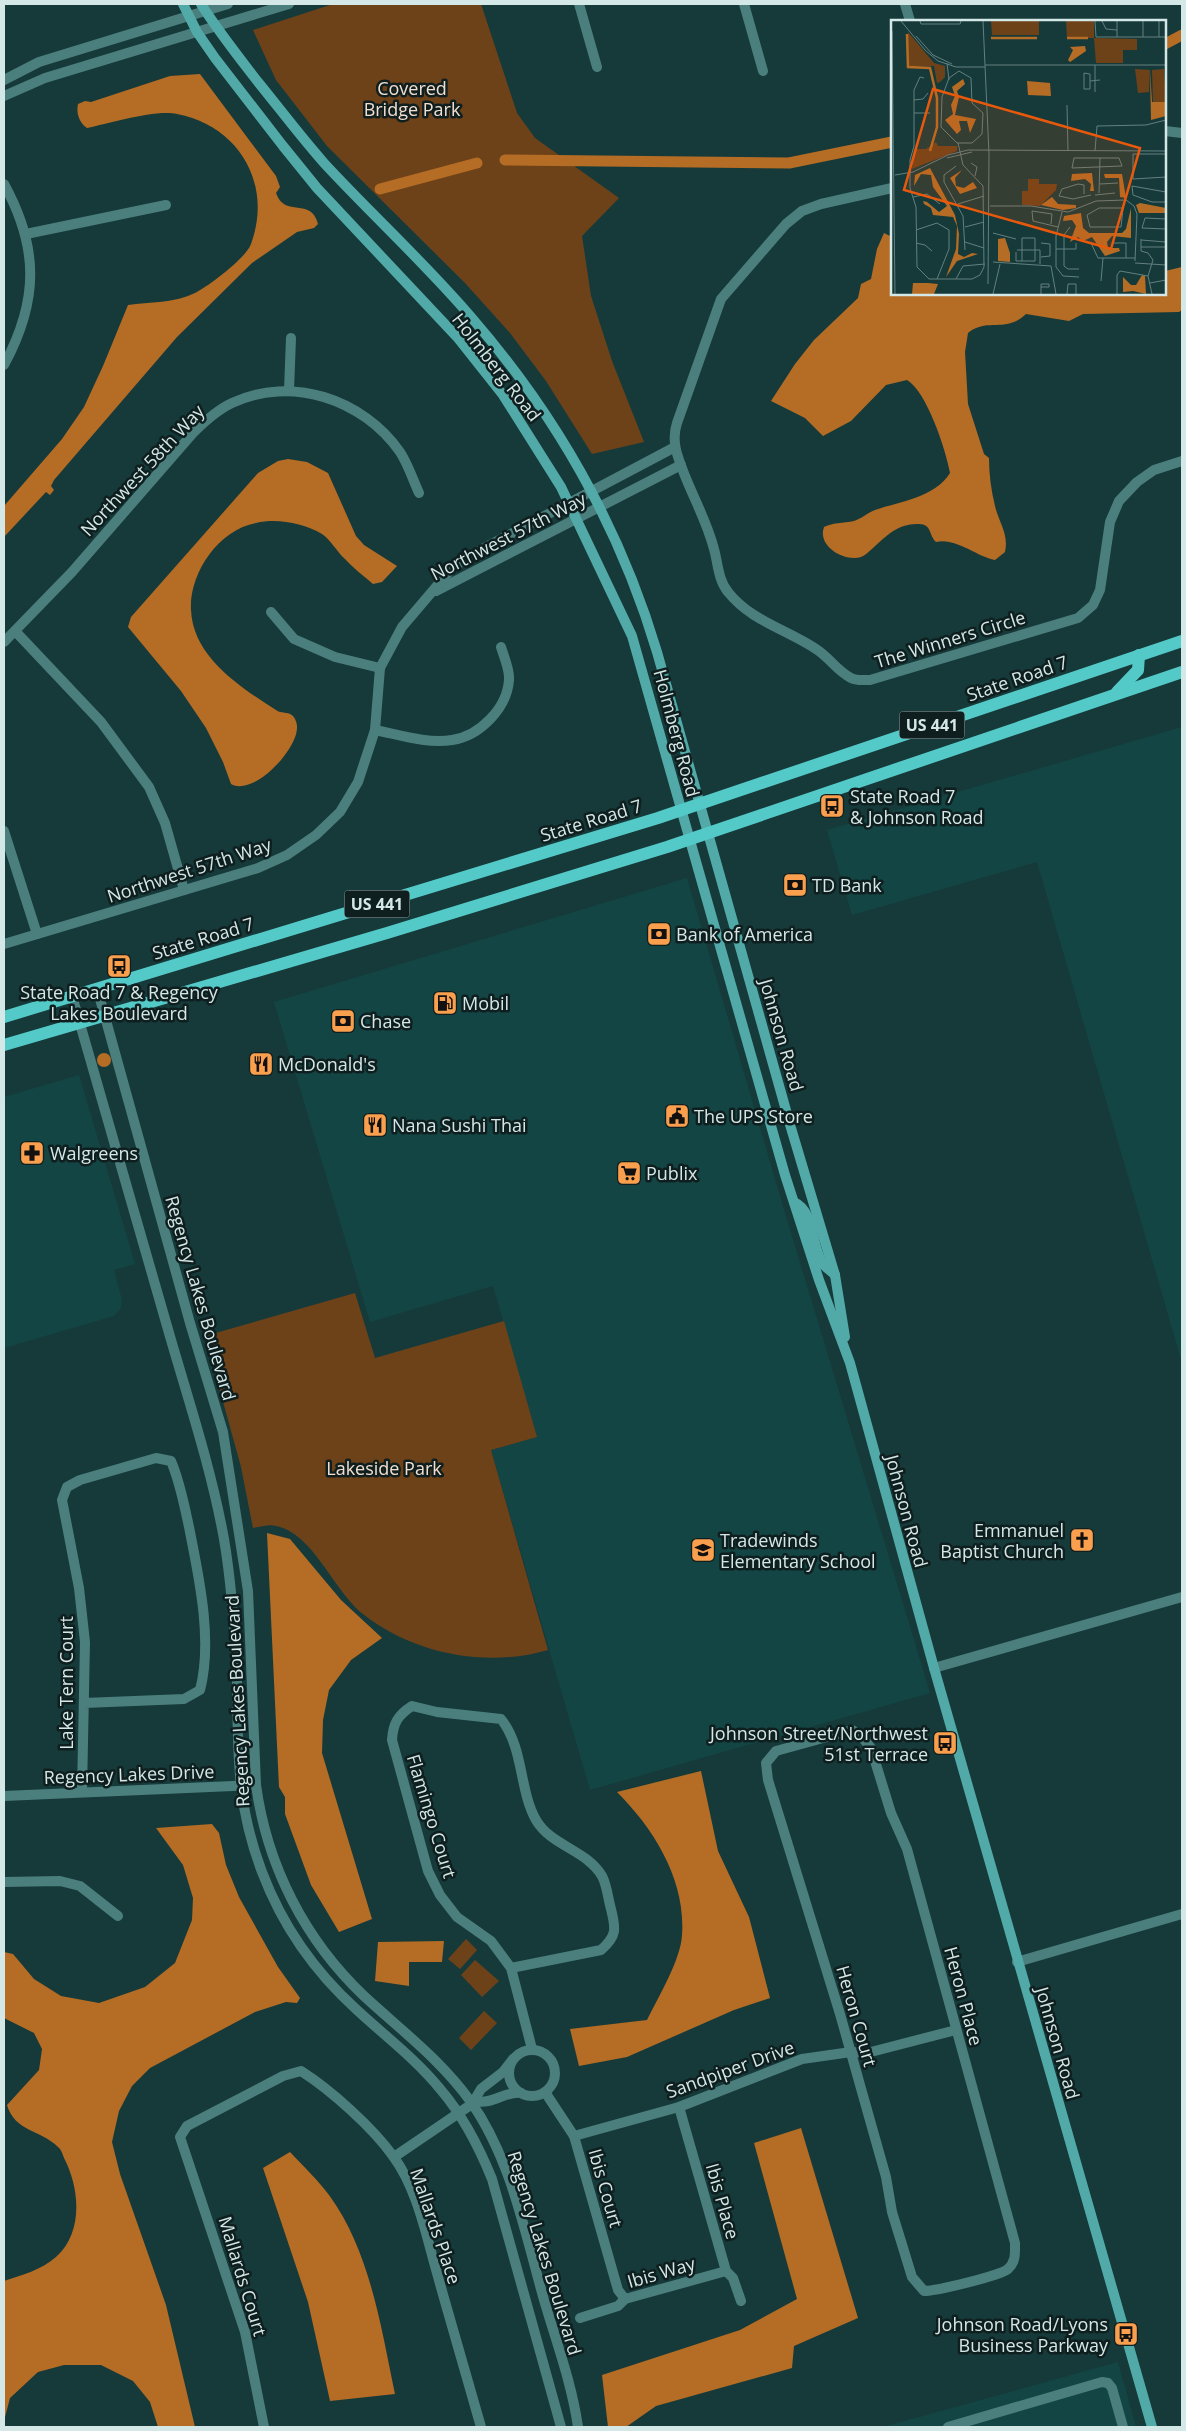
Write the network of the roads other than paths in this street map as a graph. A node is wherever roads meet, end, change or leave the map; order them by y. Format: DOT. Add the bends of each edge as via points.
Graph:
graph roads {
  1 [pos="182,4"];
  2 [pos="228,4"];
  3 [pos="289,4"];
  4 [pos="579,4"];
  5 [pos="744,4"];
  6 [pos="905,4"];
  7 [pos="203,7"];
  8 [pos="188,16"];
  9 [pos="910,20"];
  10 [pos="216,26"];
  11 [pos="197,32"];
  12 [pos="597,67"];
  13 [pos="763,71"];
  14 [pos="4,80"];
  15 [pos="4,96"];
  16 [pos="1166,131"];
  17 [pos="1182,133"];
  18 [pos="4,184"];
  19 [pos="891,188"];
  20 [pos="166,205"];
  21 [pos="26,234"];
  22 [pos="292,338"];
  23 [pos="4,364"];
  24 [pos="289,390"];
  25 [pos="676,447"];
  26 [pos="1182,461"];
  27 [pos="680,464"];
  28 [pos="591,491"];
  29 [pos="420,494"];
  30 [pos="569,503"];
  31 [pos="601,508"];
  32 [pos="578,519"];
  33 [pos="431,593"];
  34 [pos="271,612"];
  35 [pos="16,632"];
  36 [pos="1182,640"];
  37 [pos="4,642"];
  38 [pos="501,647"];
  39 [pos="1139,655"];
  40 [pos="380,668"];
  41 [pos="1181,671"];
  42 [pos="1113,695"];
  43 [pos="376,730"];
  44 [pos="700,804"];
  45 [pos="681,810"];
  46 [pos="4,831"];
  47 [pos="707,833"];
  48 [pos="689,839"];
  49 [pos="184,890"];
  50 [pos="37,934"];
  51 [pos="4,944"];
  52 [pos="97,988"];
  53 [pos="72,996"];
  54 [pos="104,1016"];
  55 [pos="4,1017"];
  56 [pos="80,1023"];
  57 [pos="4,1046"];
  58 [pos="794,1202"];
  59 [pos="835,1275"];
  60 [pos="850,1362"];
  61 [pos="1182,1597"];
  62 [pos="934,1668"];
  63 [pos="84,1703"];
  64 [pos="816,1738"];
  65 [pos="256,1785"];
  66 [pos="240,1786"];
  67 [pos="82,1792"];
  68 [pos="4,1796"];
  69 [pos="4,1882"];
  70 [pos="1182,1914"];
  71 [pos="118,1916"];
  72 [pos="1017,1962"];
  73 [pos="511,1968"];
  74 [pos="956,2030"];
  75 [pos="532,2049"];
  76 [pos="851,2052"];
  77 [pos="513,2059"];
  78 [pos="302,2071"];
  79 [pos="545,2092"];
  80 [pos="521,2093"];
  81 [pos="473,2102"];
  82 [pos="679,2107"];
  83 [pos="458,2112"];
  84 [pos="574,2136"];
  85 [pos="394,2156"];
  86 [pos="726,2271"];
  87 [pos="963,2283"];
  88 [pos="625,2299"];
  89 [pos="741,2301"];
  90 [pos="580,2318"];
  91 [pos="264,2427"];
  92 [pos="481,2427"];
  93 [pos="561,2427"];
  94 [pos="578,2427"];
  95 [pos="948,2427"];
  96 [pos="1123,2427"];
  97 [pos="1152,2427"];
  1 -- 8 [label="street, Holmberg Road"];
  2 -- 7 [label="street"];
  3 -- 10 [label="street"];
  4 -- 12 [label="street"];
  5 -- 13 [label="street"];
  6 -- 9 [label="street"];
  7 -- 8 [label="street"];
  7 -- 10 [label="street, Holmberg Road"];
  8 -- 11 [label="street, Holmberg Road"];
  8 -- 14 [label="street" via="39,62"];
  10 -- 11 [label="street"];
  10 -- 28 [label="street, Holmberg Road" via="324,163 442,284 496,346 538,401"];
  11 -- 15 [label="street" via="45,78"];
  11 -- 30 [label="street, Holmberg Road" via="318,188 481,366 524,425"];
  16 -- 17 [label="street"];
  18 -- 21 [label="street"];
  19 -- 25 [label="street, The Winners Circle" via="802,211 786,224 737,279 721,299 707,336 674,432"];
  20 -- 21 [label="street"];
  21 -- 23 [label="street" via="29,294 24,319"];
  22 -- 24 [label="street"];
  24 -- 29 [label="street" via="337,400 359,413 400,452"];
  24 -- 35 [label="street, Northwest 58th Way" via="233,402 214,413"];
  25 -- 27 [label="street, The Winners Circle"];
  25 -- 28 [label="street, Northwest 57th Way"];
  26 -- 27 [label="street, The Winners Circle" via="1154,470 1137,482 1119,502 1110,522 1100,590 1092,605 1078,618 870,680 852,679 818,650 796,636 759,620 740,606 718,572 707,526"];
  27 -- 31 [label="street, Northwest 57th Way"];
  28 -- 30 [label="street, Northwest 57th Way"];
  28 -- 31 [label="street, Holmberg Road"];
  30 -- 32 [label="street, Holmberg Road"];
  30 -- 33 [label="street, Northwest 57th Way" via="453,567"];
  31 -- 32 [label="street, Northwest 57th Way"];
  31 -- 44 [label="street, Holmberg Road" via="646,614"];
  32 -- 33 [label="street, Northwest 57th Way"];
  32 -- 45 [label="street, Holmberg Road" via="637,649"];
  33 -- 40 [label="street, Northwest 57th Way" via="402,627"];
  34 -- 40 [label="street" via="294,639 335,657"];
  35 -- 37 [label="street, Northwest 58th Way"];
  35 -- 49 [label="street" via="101,722 149,786 165,823"];
  36 -- 39 [label="main road, State Road 7 / US 441"];
  38 -- 43 [label="street" via="509,678 507,693 497,712 476,731 452,740 425,740"];
  39 -- 42 [label="main road" via="1138,670"];
  39 -- 44 [label="main road, State Road 7 / US 441"];
  40 -- 43 [label="street, Northwest 57th Way"];
  41 -- 42 [label="main road, US 441"];
  42 -- 47 [label="main road, US 441"];
  43 -- 49 [label="street, Northwest 57th Way" via="358,782 340,812 316,836 287,855 258,868"];
  44 -- 45 [label="main road, State Road 7 / US 441"];
  44 -- 47 [label="street, Johnson Road"];
  45 -- 48 [label="street, Johnson Road"];
  45 -- 52 [label="main road, State Road 7 / US 441"];
  46 -- 50 [label="street"];
  47 -- 48 [label="main road, US 441"];
  47 -- 59 [label="street, Johnson Road"];
  48 -- 54 [label="main road, US 441"];
  48 -- 58 [label="street, Johnson Road"];
  49 -- 50 [label="street, Northwest 57th Way"];
  50 -- 51 [label="street, Northwest 57th Way"];
  52 -- 53 [label="main road, State Road 7 / US 441"];
  52 -- 54 [label="street, Regency Lakes Boulevard"];
  53 -- 55 [label="main road, State Road 7 / US 441"];
  53 -- 56 [label="street, Regency Lakes Boulevard"];
  54 -- 56 [label="main road, US 441"];
  54 -- 65 [label="street, Regency Lakes Boulevard" via="223,1432 248,1591"];
  56 -- 57 [label="main road, US 441"];
  56 -- 66 [label="street, Regency Lakes Boulevard" via="181,1369 223,1535 235,1625"];
  58 -- 59 [label="street" via="804,1210 824,1265"];
  58 -- 60 [label="street, Johnson Road"];
  59 -- 60 [label="street, Johnson Road"];
  60 -- 62 [label="street, Johnson Road"];
  61 -- 62 [label="street"];
  62 -- 72 [label="street, Johnson Road"];
  63 -- 63 [label="street, Lake Tern Court" via="85,1642 79,1588 62,1500 67,1487 80,1480 156,1458 171,1460 178,1477 197,1568 203,1620 204,1674 200,1690 184,1699"];
  63 -- 67 [label="street, Lake Tern Court"];
  64 -- 74 [label="street, Heron Place" via="852,1730 871,1748 891,1813 907,1849"];
  64 -- 76 [label="street, Heron Court" via="776,1751 766,1763 768,1780"];
  65 -- 66 [label="street, Regency Lakes Drive"];
  65 -- 81 [label="street, Regency Lakes Boulevard" via="259,1811 282,1881 315,1940 339,1971 441,2064"];
  66 -- 67 [label="street, Regency Lakes Drive"];
  66 -- 83 [label="street, Regency Lakes Boulevard" via="249,1831 263,1875 291,1932 353,2007 419,2065"];
  67 -- 68 [label="street, Regency Lakes Drive"];
  69 -- 71 [label="street" via="60,1881 80,1886"];
  70 -- 72 [label="street"];
  72 -- 97 [label="street, Johnson Road"];
  73 -- 73 [label="street, Flamingo Court" via="491,1942 457,1917 440,1895 428,1871 392,1740 393,1724 412,1706 501,1719 511,1731 535,1818 544,1832 590,1862 603,1877 616,1929 610,1943 602,1950"];
  73 -- 75 [label="street, Flamingo Court"];
  74 -- 76 [label="street, Sandpiper Drive" via="867,2053"];
  74 -- 87 [label="street, Heron Place" via="1015,2243 1015,2258 1007,2270"];
  75 -- 77 [label="street" via="524,2050"];
  75 -- 79 [label="street" via="545,2054 554,2066 554,2080"];
  76 -- 82 [label="street, Sandpiper Drive" via="802,2059"];
  76 -- 87 [label="street, Heron Court" via="912,2277 924,2291 937,2292"];
  77 -- 80 [label="street" via="509,2066 510,2082"];
  77 -- 81 [label="street" via="477,2094"];
  78 -- 85 [label="street, Mallards Place"];
  78 -- 91 [label="street, Mallards Court" via="283,2076 187,2126 180,2137 245,2332"];
  79 -- 80 [label="street" via="533,2096"];
  79 -- 84 [label="street, Ibis Court"];
  80 -- 81 [label="street" via="506,2094 491,2102"];
  81 -- 83 [label="street"];
  81 -- 94 [label="street, Regency Lakes Boulevard" via="509,2179 571,2390"];
  82 -- 84 [label="street, Sandpiper Drive"];
  82 -- 86 [label="street, Ibis Place"];
  83 -- 85 [label="street"];
  83 -- 93 [label="street, Regency Lakes Boulevard" via="492,2179"];
  84 -- 88 [label="street, Ibis Court" via="618,2290"];
  85 -- 92 [label="street, Mallards Place" via="417,2208"];
  86 -- 88 [label="street, Ibis Way"];
  86 -- 89 [label="street, Ibis Place" via="734,2278"];
  88 -- 90 [label="street, Ibis Way" via="618,2306"];
  95 -- 96 [label="street" via="1102,2382 1112,2388"];
}
